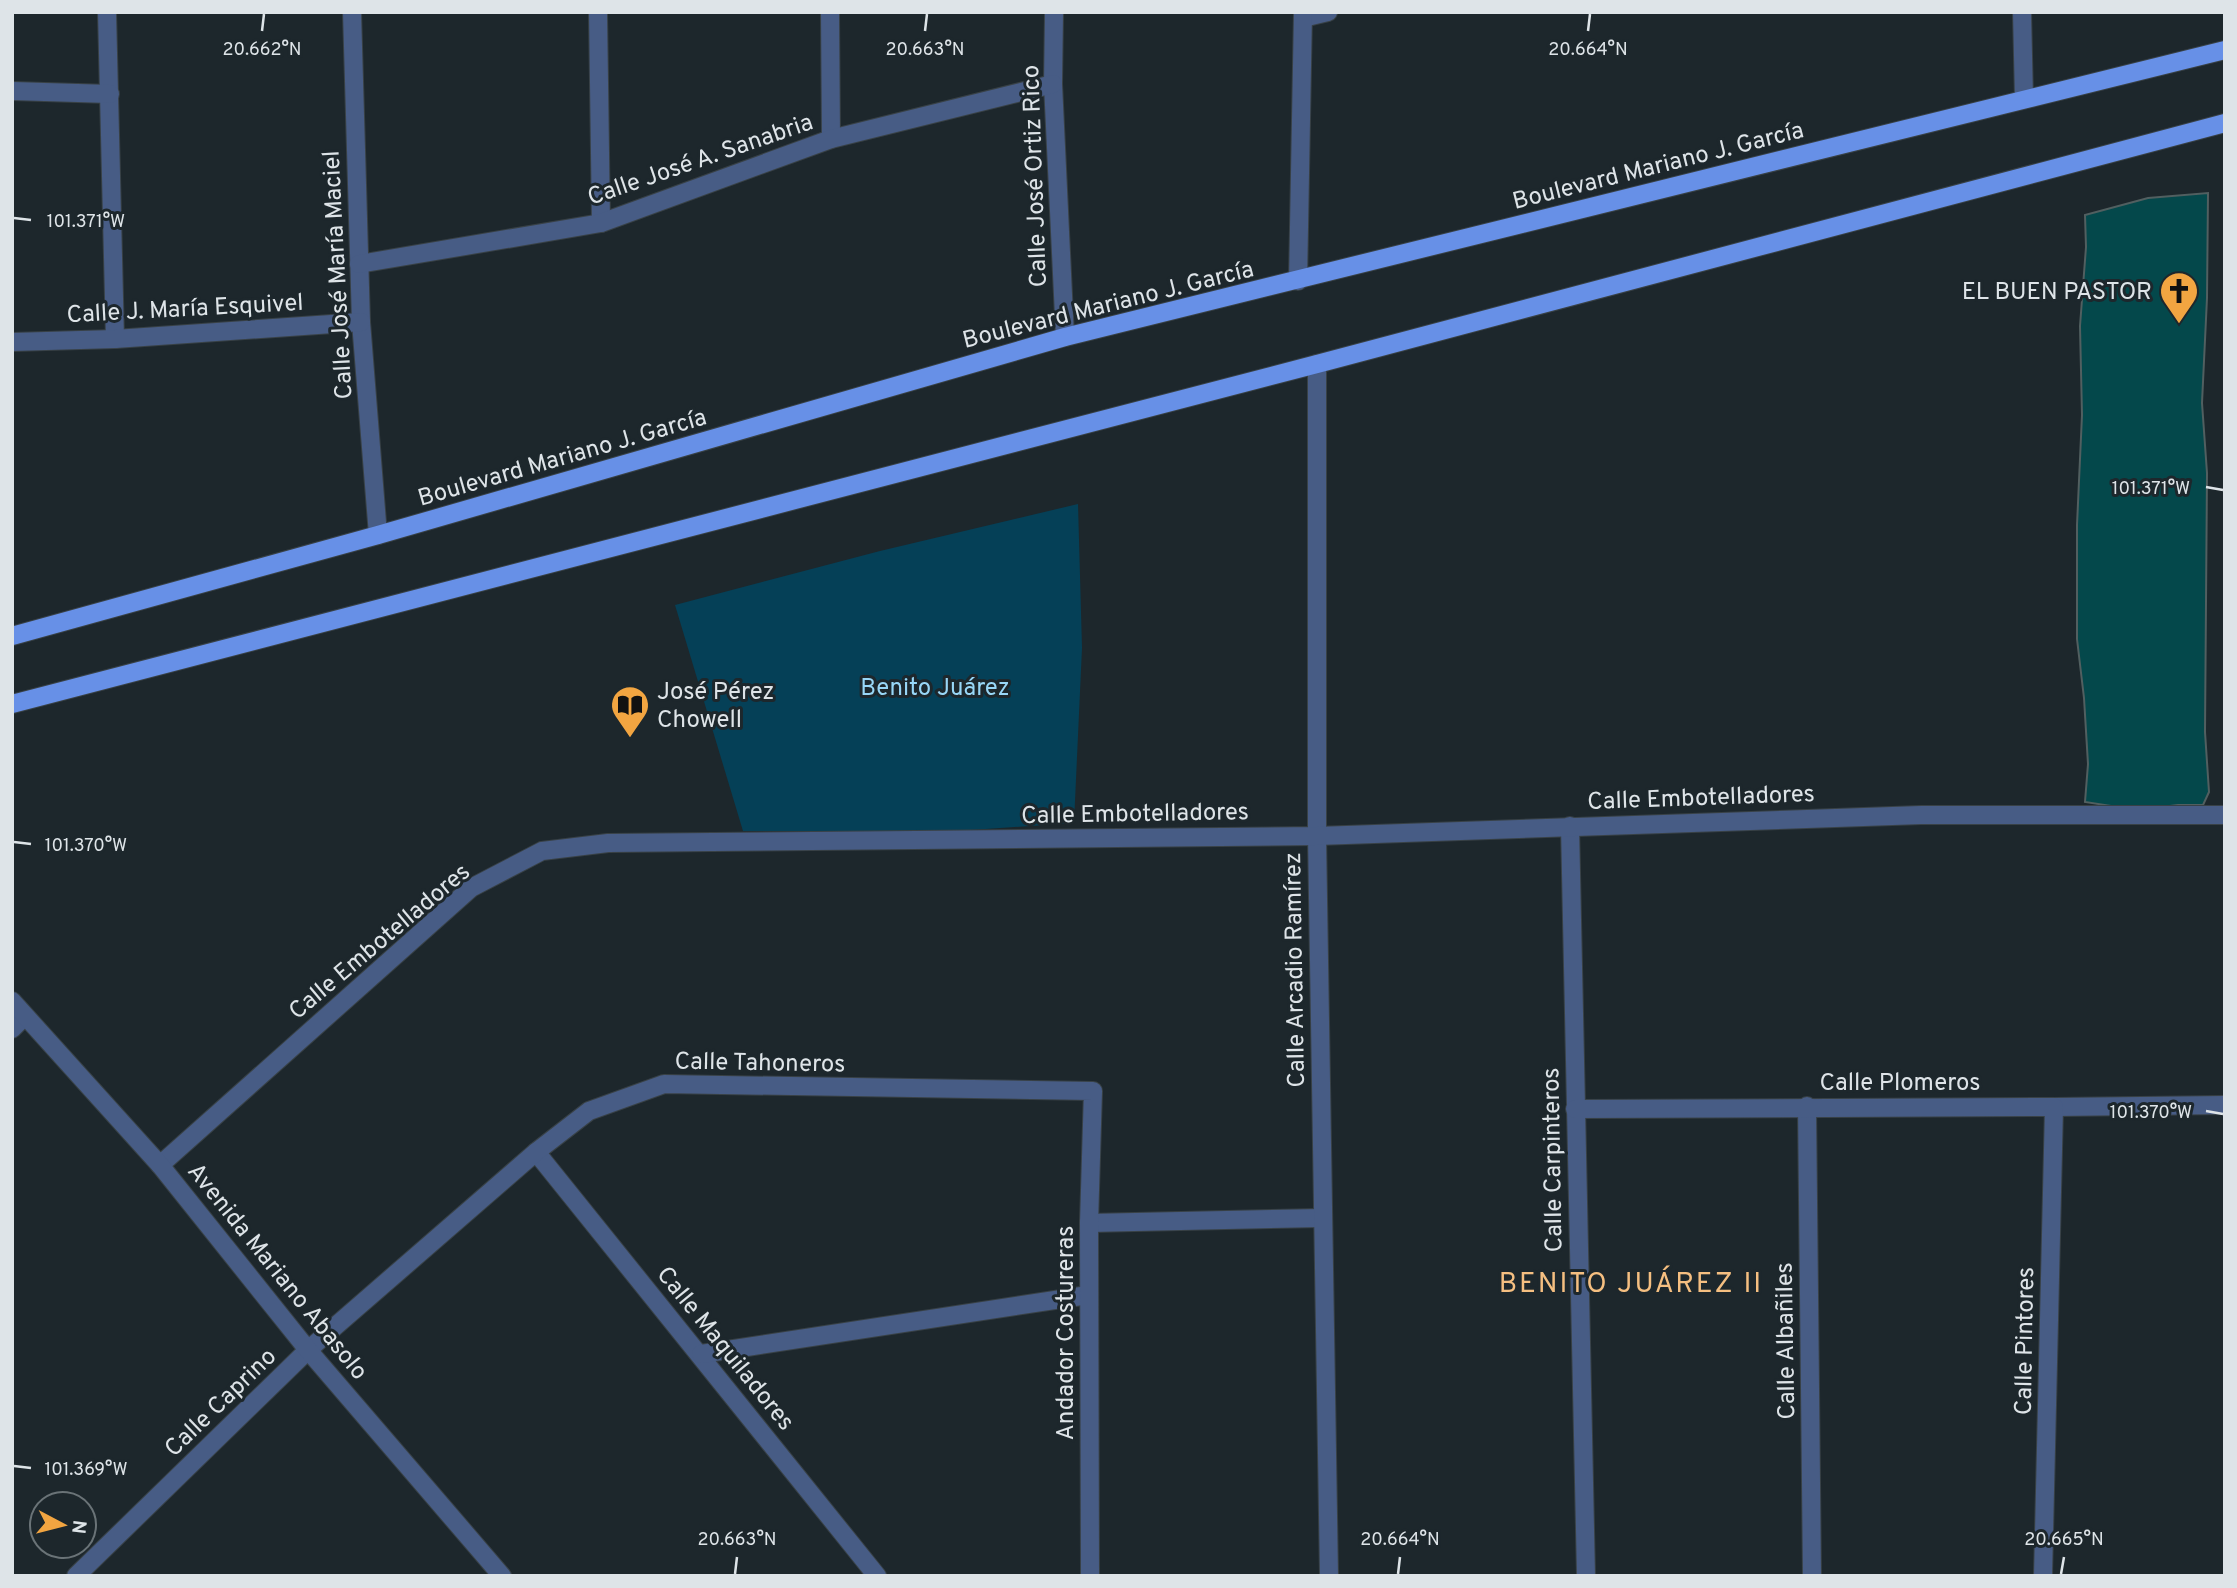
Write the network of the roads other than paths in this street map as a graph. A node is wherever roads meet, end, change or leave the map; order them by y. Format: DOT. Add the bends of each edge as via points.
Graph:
graph roads {
  1 [pos="107,12"];
  2 [pos="352,12"];
  3 [pos="598,12"];
  4 [pos="830,12"];
  5 [pos="1054,12"];
  6 [pos="1328,12"];
  7 [pos="2022,12"];
  8 [pos="1303,15"];
  9 [pos="2225,50"];
  10 [pos="1054,85"];
  11 [pos="12,91"];
  12 [pos="110,94"];
  13 [pos="2024,99"];
  14 [pos="2225,123"];
  15 [pos="831,139"];
  16 [pos="601,223"];
  17 [pos="359,264"];
  18 [pos="1298,281"];
  19 [pos="361,322"];
  20 [pos="1065,337"];
  21 [pos="115,339"];
  22 [pos="12,342"];
  23 [pos="1317,364"];
  24 [pos="377,535"];
  25 [pos="12,636"];
  26 [pos="12,704"];
  27 [pos="2225,815"];
  28 [pos="1570,826"];
  29 [pos="1317,836"];
  30 [pos="12,1001"];
  31 [pos="25,1016"];
  32 [pos="12,1029"];
  33 [pos="1093,1091"];
  34 [pos="2225,1105"];
  35 [pos="1807,1106"];
  36 [pos="2054,1107"];
  37 [pos="1575,1109"];
  38 [pos="537,1152"];
  39 [pos="160,1165"];
  40 [pos="1321,1217"];
  41 [pos="1089,1223"];
  42 [pos="1088,1295"];
  43 [pos="308,1350"];
  44 [pos="701,1354"];
  45 [pos="76,1576"];
  46 [pos="502,1576"];
  47 [pos="877,1576"];
  48 [pos="1090,1576"];
  49 [pos="1329,1576"];
  50 [pos="1586,1576"];
  51 [pos="1812,1576"];
  52 [pos="2043,1576"];
  1 -- 12 [label="street"];
  2 -- 17 [label="street, Calle José María Maciel"];
  3 -- 16 [label="street"];
  4 -- 15 [label="street"];
  5 -- 10 [label="street, Calle José Ortiz Rico"];
  6 -- 8 [label="street"];
  7 -- 13 [label="street"];
  8 -- 18 [label="street"];
  9 -- 13 [label="main road, Boulevard Mariano J. García"];
  10 -- 15 [label="street, Calle José A. Sanabria"];
  10 -- 20 [label="street, Calle José Ortiz Rico"];
  11 -- 12 [label="street"];
  12 -- 21 [label="street"];
  13 -- 18 [label="main road, Boulevard Mariano J. García"];
  14 -- 23 [label="main road"];
  15 -- 16 [label="street, Calle José A. Sanabria"];
  16 -- 17 [label="street, Calle José A. Sanabria"];
  17 -- 19 [label="street, Calle José María Maciel"];
  18 -- 20 [label="main road, Boulevard Mariano J. García"];
  19 -- 21 [label="street, Calle J. María Esquivel"];
  19 -- 24 [label="street, Calle José María Maciel"];
  20 -- 24 [label="main road, Boulevard Mariano J. García"];
  21 -- 22 [label="street, Calle J. María Esquivel"];
  23 -- 26 [label="main road"];
  23 -- 29 [label="street, Calle Arcadio Ramírez"];
  24 -- 25 [label="main road, Boulevard Mariano J. García"];
  27 -- 28 [label="street, Calle Embotelladores" via="1921,815"];
  28 -- 29 [label="street, Calle Embotelladores"];
  28 -- 37 [label="street, Calle Carpinteros"];
  29 -- 39 [label="street, Calle Embotelladores" via="608,843 542,851 471,888"];
  29 -- 40 [label="street, Calle Arcadio Ramírez"];
  30 -- 31 [label="street, Avenida Mariano Abasolo"];
  31 -- 32 [label="street"];
  31 -- 39 [label="street, Avenida Mariano Abasolo"];
  33 -- 38 [label="street, Calle Tahoneros" via="664,1084 589,1111"];
  33 -- 41 [label="street, Andador Costureras"];
  34 -- 36 [label="street, Calle Plomeros"];
  35 -- 36 [label="street, Calle Plomeros"];
  35 -- 37 [label="street, Calle Plomeros"];
  35 -- 51 [label="street, Calle Albañiles"];
  36 -- 52 [label="street, Calle Pintores"];
  37 -- 50 [label="street, Calle Carpinteros"];
  38 -- 43 [label="street, Calle Tahoneros"];
  38 -- 44 [label="street, Calle Maquiladores"];
  39 -- 43 [label="street, Avenida Mariano Abasolo"];
  40 -- 41 [label="street"];
  40 -- 49 [label="street, Calle Arcadio Ramírez"];
  41 -- 42 [label="street, Andador Costureras"];
  42 -- 44 [label="street"];
  42 -- 48 [label="street, Andador Costureras"];
  43 -- 45 [label="street, Calle Caprino"];
  43 -- 46 [label="street, Avenida Mariano Abasolo"];
  44 -- 47 [label="street, Calle Maquiladores"];
}
